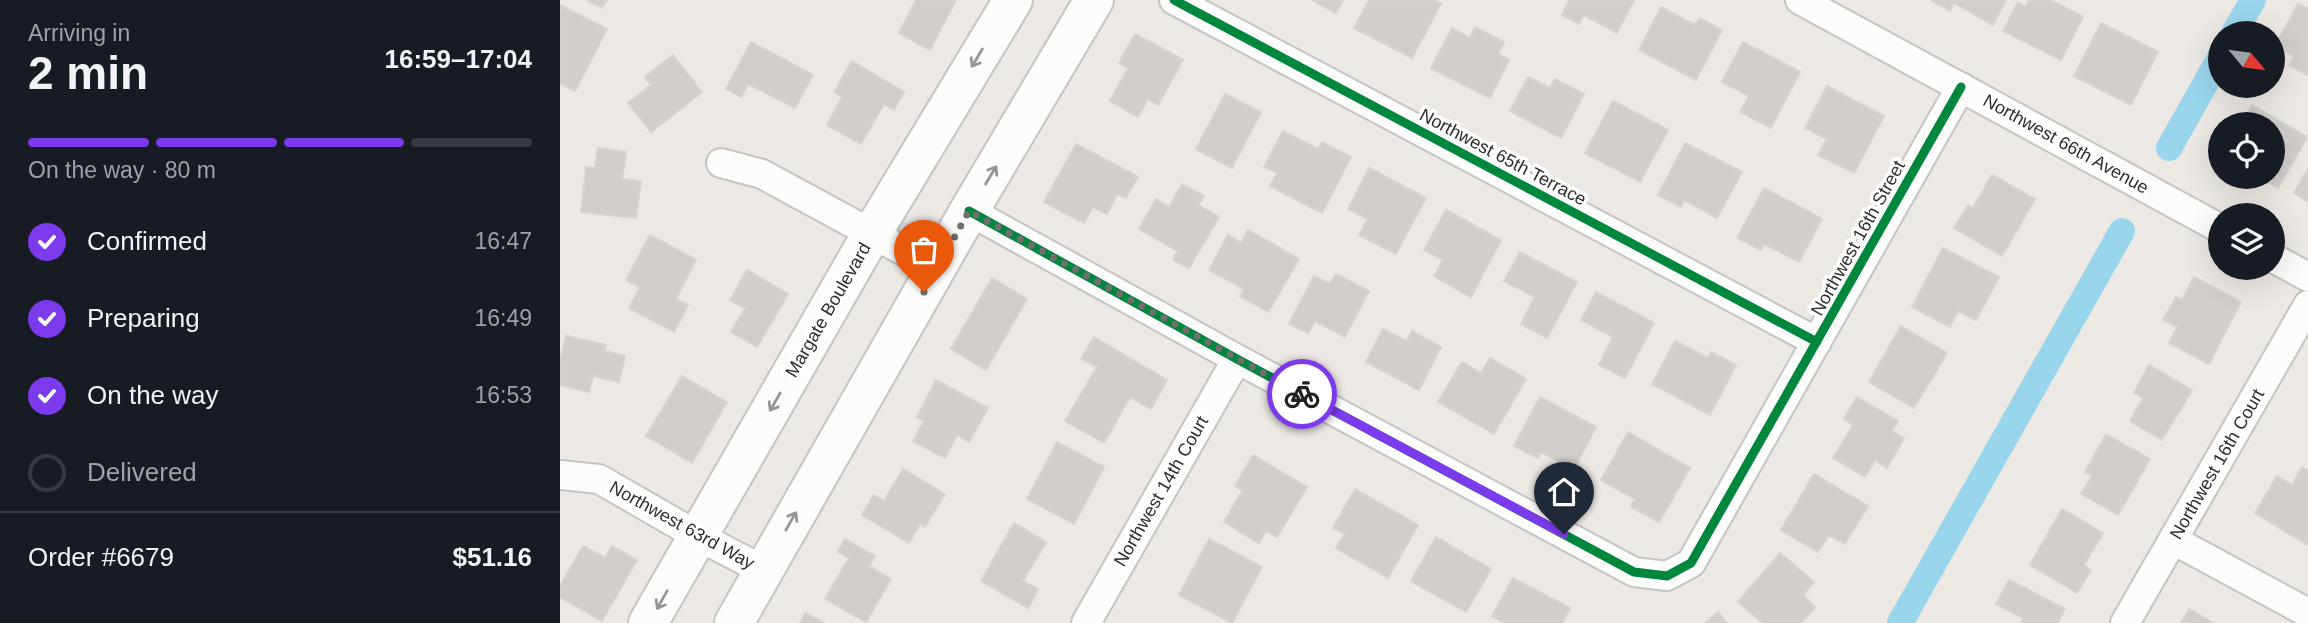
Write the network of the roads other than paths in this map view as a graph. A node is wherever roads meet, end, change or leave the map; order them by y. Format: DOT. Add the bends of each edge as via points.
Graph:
graph roads {
  1 [pos="1013,0"];
  2 [pos="1094,0"];
  3 [pos="1174,0"];
  4 [pos="1800,0"];
  5 [pos="1961,87"];
  6 [pos="721,163"];
  7 [pos="969,211"];
  8 [pos="2208,222"];
  9 [pos="871,235"];
  10 [pos="2285,265"];
  11 [pos="937,269"];
  12 [pos="2308,277"];
  13 [pos="2308,305"];
  14 [pos="1817,342"];
  15 [pos="1237,359"];
  16 [pos="560,475"];
  17 [pos="698,536"];
  18 [pos="2173,540"];
  19 [pos="763,570"];
  20 [pos="2308,613"];
  21 [pos="649,623"];
  22 [pos="734,623"];
  23 [pos="1086,623"];
  24 [pos="2125,623"];
  1 -- 9 [label="street, Margate Boulevard, one-way"];
  7 -- 2 [label="street, one-way"];
  3 -- 14 [label="street, Northwest 65th Terrace"];
  4 -- 5 [label="street, Northwest 66th Avenue"];
  5 -- 8 [label="street, Northwest 66th Avenue"];
  5 -- 14 [label="street, Northwest 16th Street"];
  6 -- 9 [label="street" via="762,174"];
  7 -- 11 [label="street"];
  7 -- 15 [label="street"];
  9 -- 11 [label="street"];
  9 -- 17 [label="street, Margate Boulevard, one-way"];
  10 -- 12 [label="street"];
  19 -- 11 [label="street, one-way"];
  13 -- 18 [label="street, Northwest 16th Court"];
  14 -- 15 [label="street, Northwest 16th Street" via="1691,563 1667,576 1634,572"];
  15 -- 23 [label="street, Northwest 14th Court"];
  16 -- 17 [label="street, Northwest 63rd Way" via="599,479"];
  17 -- 19 [label="street, Northwest 63rd Way"];
  17 -- 21 [label="street, Margate Boulevard, one-way"];
  18 -- 20 [label="street"];
  18 -- 24 [label="street, Northwest 16th Court"];
  19 -- 22 [label="street"];
}
